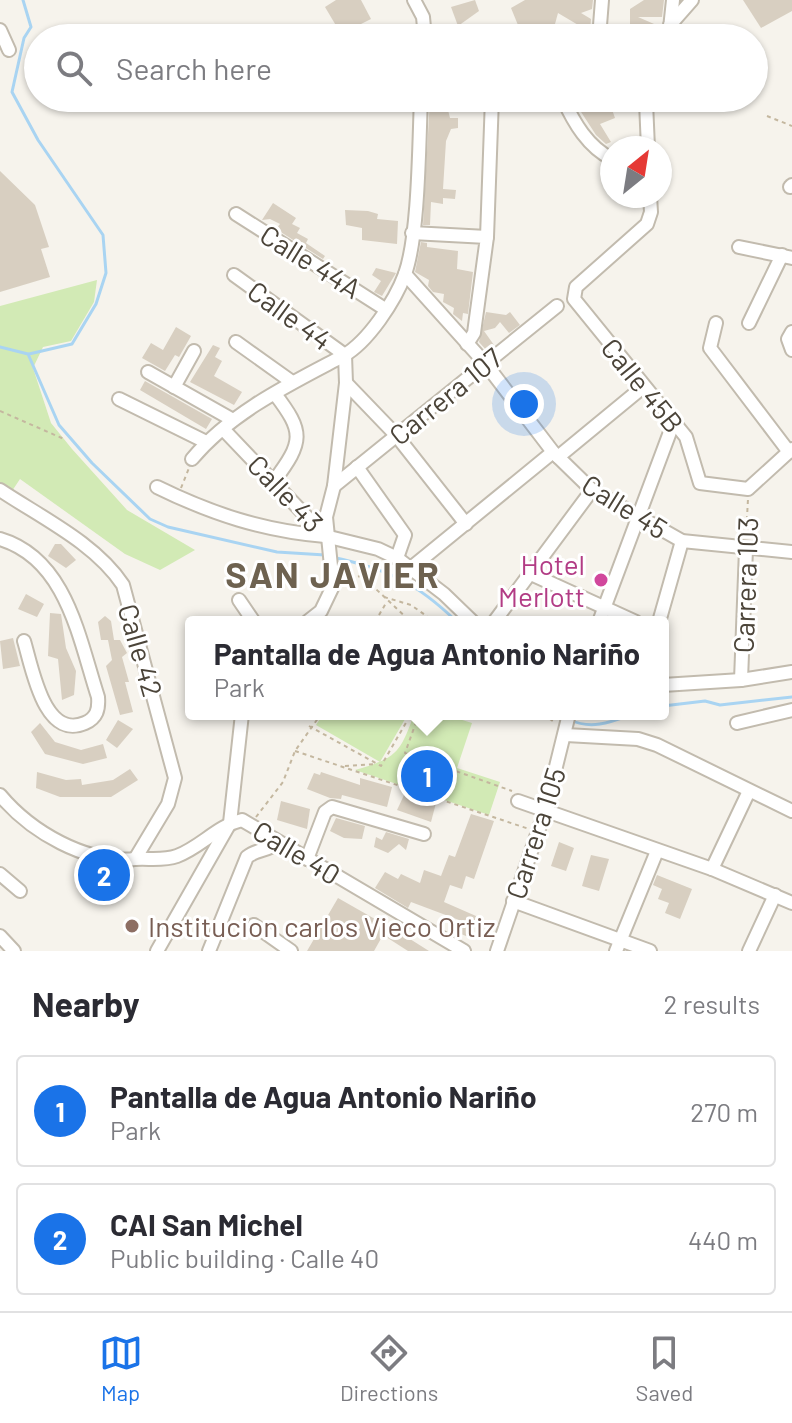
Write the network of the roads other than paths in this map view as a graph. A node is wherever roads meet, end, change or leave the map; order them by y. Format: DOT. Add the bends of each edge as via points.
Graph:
graph roads {
  1 [pos="414,0"];
  2 [pos="602,0"];
  3 [pos="673,0"];
  4 [pos="692,0"];
  5 [pos="424,24"];
  6 [pos="600,24"];
  7 [pos="671,24"];
  8 [pos="676,24"];
  9 [pos="0,30"];
  10 [pos="9,50"];
  11 [pos="420,112"];
  12 [pos="491,112"];
  13 [pos="569,112"];
  14 [pos="646,112"];
  15 [pos="647,136"];
  16 [pos="600,152"];
  17 [pos="651,208"];
  18 [pos="236,214"];
  19 [pos="412,233"];
  20 [pos="487,237"];
  21 [pos="739,247"];
  22 [pos="787,256"];
  23 [pos="405,274"];
  24 [pos="234,275"];
  25 [pos="557,306"];
  26 [pos="385,309"];
  27 [pos="716,323"];
  28 [pos="749,323"];
  29 [pos="236,342"];
  30 [pos="467,344"];
  31 [pos="194,351"];
  32 [pos="340,357"];
  33 [pos="485,363"];
  34 [pos="148,372"];
  35 [pos="292,382"];
  36 [pos="346,383"];
  37 [pos="174,387"];
  38 [pos="643,387"];
  39 [pos="275,394"];
  40 [pos="119,399"];
  41 [pos="673,424"];
  42 [pos="228,425"];
  43 [pos="396,435"];
  44 [pos="206,442"];
  45 [pos="791,450"];
  46 [pos="555,454"];
  47 [pos="192,459"];
  48 [pos="357,467"];
  49 [pos="274,481"];
  50 [pos="334,486"];
  51 [pos="157,487"];
  52 [pos="0,490"];
  53 [pos="592,490"];
  54 [pos="640,517"];
  55 [pos="466,524"];
  56 [pos="325,536"];
  57 [pos="0,539"];
  58 [pos="682,541"];
  59 [pos="746,549"];
  60 [pos="792,552"];
  61 [pos="397,558"];
  62 [pos="411,568"];
  63 [pos="531,574"];
  64 [pos="239,600"];
  65 [pos="604,607"];
  66 [pos="250,616"];
  67 [pos="313,616"];
  68 [pos="466,616"];
  69 [pos="499,616"];
  70 [pos="601,616"];
  71 [pos="623,616"];
  72 [pos="661,616"];
  73 [pos="24,641"];
  74 [pos="792,672"];
  75 [pos="741,680"];
  76 [pos="669,685"];
  77 [pos="792,710"];
  78 [pos="241,720"];
  79 [pos="568,720"];
  80 [pos="737,723"];
  81 [pos="566,735"];
  82 [pos="749,791"];
  83 [pos="0,795"];
  84 [pos="518,797"];
  85 [pos="545,811"];
  86 [pos="792,811"];
  87 [pos="230,823"];
  88 [pos="424,834"];
  89 [pos="277,843"];
  90 [pos="657,851"];
  91 [pos="135,859"];
  92 [pos="307,859"];
  93 [pos="712,869"];
  94 [pos="0,874"];
  95 [pos="20,891"];
  96 [pos="775,895"];
  97 [pos="513,901"];
  98 [pos="792,903"];
  99 [pos="254,925"];
  100 [pos="0,936"];
  101 [pos="619,946"];
  102 [pos="449,947"];
  103 [pos="14,951"];
  104 [pos="157,951"];
  105 [pos="209,951"];
  106 [pos="291,951"];
  107 [pos="464,951"];
  108 [pos="497,951"];
  109 [pos="650,951"];
  110 [pos="749,951"];
  1 -- 5 [label="street"];
  2 -- 6 [label="street"];
  3 -- 7 [label="street"];
  4 -- 8 [label="street"];
  9 -- 10 [label="street"];
  11 -- 19 [label="street"];
  12 -- 20 [label="street"];
  13 -- 16 [label="street"];
  14 -- 15 [label="street"];
  17 -- 38 [label="street, Calle 45B" via="647,224 573,293"];
  18 -- 26 [label="street, Calle 44A"];
  19 -- 20 [label="street"];
  19 -- 23 [label="street"];
  20 -- 30 [label="street"];
  21 -- 22 [label="street"];
  22 -- 28 [label="street"];
  23 -- 26 [label="street"];
  23 -- 30 [label="street, Calle 45"];
  24 -- 32 [label="street, Calle 44"];
  25 -- 33 [label="street, Carrera 107"];
  26 -- 32 [label="street"];
  27 -- 45 [label="street" via="710,348"];
  29 -- 35 [label="street"];
  30 -- 33 [label="street, Calle 45"];
  31 -- 37 [label="street"];
  32 -- 35 [label="street"];
  32 -- 36 [label="street"];
  33 -- 43 [label="street, Carrera 107"];
  33 -- 46 [label="street, Calle 45"];
  34 -- 37 [label="street, Calle 43"];
  35 -- 39 [label="street"];
  36 -- 43 [label="street, Calle 44"];
  36 -- 50 [label="street"];
  37 -- 42 [label="street, Calle 43"];
  38 -- 41 [label="street, Calle 45B"];
  38 -- 46 [label="street"];
  39 -- 42 [label="street"];
  39 -- 49 [label="street" via="299,434"];
  40 -- 44 [label="street"];
  41 -- 45 [label="street, Calle 45B" via="686,437 700,483 748,489"];
  41 -- 54 [label="street"];
  42 -- 44 [label="street"];
  42 -- 49 [label="street, Calle 43"];
  43 -- 48 [label="street, Carrera 107"];
  43 -- 55 [label="street, Calle 44"];
  44 -- 47 [label="street"];
  46 -- 53 [label="street, Calle 45"];
  46 -- 55 [label="street"];
  48 -- 50 [label="street, Carrera 107"];
  48 -- 61 [label="street" via="405,535"];
  49 -- 56 [label="street, Calle 43"];
  50 -- 56 [label="street"];
  51 -- 56 [label="street" via="267,530"];
  52 -- 91 [label="street, Calle 42" via="95,553 123,585 175,778 168,804"];
  53 -- 54 [label="street, Calle 45"];
  53 -- 63 [label="street"];
  54 -- 58 [label="street, Calle 45"];
  54 -- 65 [label="street"];
  55 -- 62 [label="street"];
  56 -- 61 [label="street, Calle 43"];
  56 -- 67 [label="street" via="333,579 329,599"];
  57 -- 73 [label="street" via="17,545 62,590 98,697 92,720 66,724 52,716"];
  58 -- 59 [label="street, Calle 45"];
  58 -- 72 [label="street"];
  59 -- 60 [label="street, Calle 45"];
  59 -- 75 [label="street, Carrera 103"];
  61 -- 62 [label="street, Calle 43"];
  62 -- 68 [label="street, Calle 43"];
  63 -- 65 [label="street"];
  63 -- 69 [label="street"];
  64 -- 66 [label="street"];
  65 -- 70 [label="street"];
  65 -- 71 [label="street"];
  74 -- 75 [label="street"];
  75 -- 76 [label="street"];
  77 -- 80 [label="street"];
  78 -- 87 [label="street"];
  79 -- 81 [label="street, Carrera 105"];
  81 -- 82 [label="street" via="638,739"];
  81 -- 85 [label="street, Carrera 105"];
  82 -- 86 [label="street"];
  82 -- 93 [label="street"];
  83 -- 91 [label="street, Calle 40" via="15,812 75,850 122,862"];
  84 -- 85 [label="street"];
  85 -- 90 [label="street"];
  85 -- 97 [label="street, Carrera 105"];
  87 -- 89 [label="street, Calle 40" via="251,823"];
  87 -- 91 [label="street, Calle 40" via="175,857"];
  87 -- 104 [label="street"];
  88 -- 92 [label="street" via="332,807 325,812"];
  89 -- 92 [label="street, Calle 40"];
  89 -- 105 [label="street" via="247,857"];
  90 -- 93 [label="street"];
  90 -- 101 [label="street"];
  92 -- 102 [label="street, Calle 40"];
  93 -- 96 [label="street"];
  94 -- 95 [label="street"];
  96 -- 98 [label="street"];
  96 -- 110 [label="street"];
  97 -- 101 [label="street"];
  97 -- 108 [label="street, Carrera 105"];
  99 -- 106 [label="street"];
  100 -- 103 [label="street"];
  101 -- 109 [label="street"];
  102 -- 107 [label="street, Calle 40"];
}
